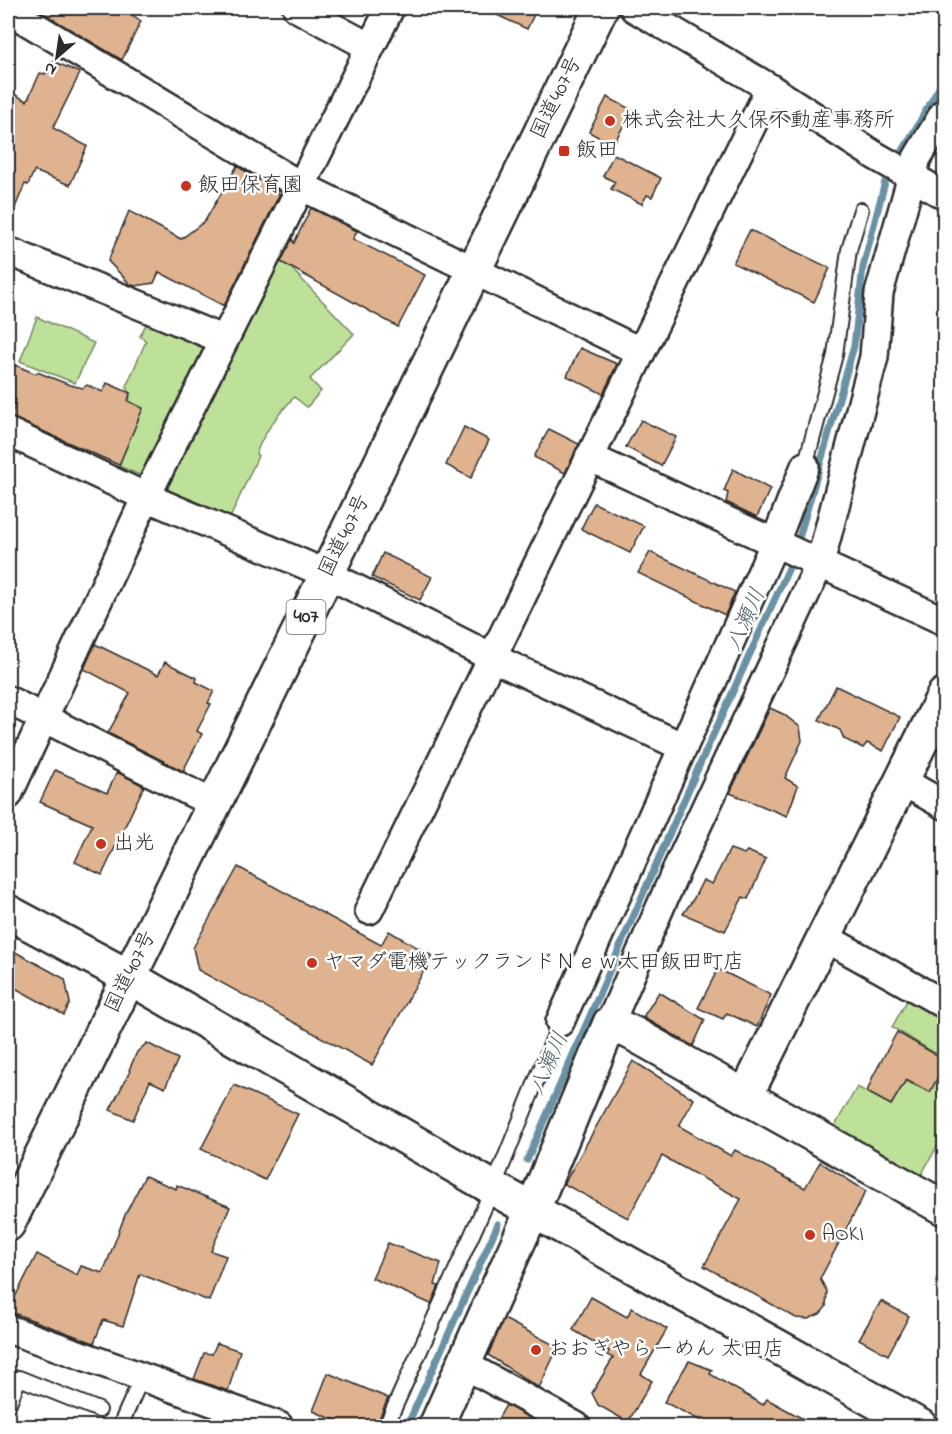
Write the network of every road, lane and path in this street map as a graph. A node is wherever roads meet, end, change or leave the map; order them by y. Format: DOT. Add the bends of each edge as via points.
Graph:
graph roads {
  1 [pos="297,8"];
  2 [pos="390,8"];
  3 [pos="601,8"];
  4 [pos="634,8"];
  5 [pos="8,10"];
  6 [pos="370,47"];
  7 [pos="770,88"];
  8 [pos="945,113"];
  9 [pos="912,177"];
  10 [pos="301,186"];
  11 [pos="945,195"];
  12 [pos="861,210"];
  13 [pos="8,251"];
  14 [pos="474,271"];
  15 [pos="224,340"];
  16 [pos="641,352"];
  17 [pos="8,432"];
  18 [pos="589,457"];
  19 [pos="805,466"];
  20 [pos="146,497"];
  21 [pos="779,544"];
  22 [pos="813,560"];
  23 [pos="327,574"];
  24 [pos="945,621"];
  25 [pos="493,658"];
  26 [pos="945,695"];
  27 [pos="8,700"];
  28 [pos="43,720"];
  29 [pos="683,747"];
  30 [pos="902,781"];
  31 [pos="8,795"];
  32 [pos="213,804"];
  33 [pos="945,805"];
  34 [pos="369,910"];
  35 [pos="8,912"];
  36 [pos="824,937"];
  37 [pos="129,977"];
  38 [pos="945,1004"];
  39 [pos="560,1022"];
  40 [pos="610,1023"];
  41 [pos="745,1097"];
  42 [pos="493,1188"];
  43 [pos="945,1208"];
  44 [pos="533,1209"];
  45 [pos="8,1224"];
  46 [pos="8,1329"];
  47 [pos="465,1365"];
  48 [pos="142,1377"];
  49 [pos="8,1405"];
  50 [pos="99,1410"];
  51 [pos="250,1422"];
  52 [pos="120,1426"];
  53 [pos="279,1426"];
  54 [pos="386,1426"];
  55 [pos="436,1426"];
  56 [pos="576,1426"];
  57 [pos="920,1426"];
  1 -- 6 [label="street"];
  2 -- 6 [label="street"];
  3 -- 14 [label="main road, 国道407号 / 407"];
  4 -- 7 [label="street"];
  5 -- 10 [label="street"];
  6 -- 10 [label="street"];
  7 -- 9 [label="street"];
  7 -- 16 [label="street"];
  8 -- 9 [label="street" via="917,158"];
  9 -- 11 [label="street"];
  9 -- 22 [label="street" via="879,293 874,357"];
  10 -- 14 [label="street"];
  10 -- 15 [label="street"];
  12 -- 19 [label="lane" via="849,250 835,355"];
  13 -- 15 [label="street"];
  14 -- 16 [label="street"];
  14 -- 23 [label="main road, 国道407号 / 407"];
  15 -- 20 [label="street"];
  16 -- 18 [label="street"];
  17 -- 20 [label="street"];
  18 -- 21 [label="street"];
  18 -- 25 [label="street"];
  19 -- 21 [label="street"];
  20 -- 23 [label="street"];
  20 -- 28 [label="street"];
  21 -- 22 [label="street"];
  21 -- 29 [label="street"];
  22 -- 24 [label="street"];
  22 -- 40 [label="street"];
  23 -- 25 [label="street"];
  23 -- 32 [label="main road, 国道407号 / 407"];
  25 -- 29 [label="street"];
  25 -- 34 [label="street"];
  26 -- 30 [label="main road"];
  27 -- 28 [label="street"];
  28 -- 31 [label="street"];
  28 -- 32 [label="street"];
  29 -- 39 [label="street"];
  30 -- 33 [label="street"];
  30 -- 36 [label="main road"];
  32 -- 37 [label="main road, 国道407号 / 407"];
  35 -- 37 [label="main road"];
  36 -- 38 [label="street"];
  36 -- 41 [label="main road"];
  37 -- 42 [label="main road"];
  37 -- 45 [label="main road, 国道407号 / 407"];
  39 -- 42 [label="lane"];
  40 -- 41 [label="main road"];
  40 -- 44 [label="main road"];
  41 -- 43 [label="main road"];
  42 -- 44 [label="main road"];
  42 -- 54 [label="lane"];
  44 -- 47 [label="main road"];
  44 -- 57 [label="main road"];
  46 -- 48 [label="street"];
  47 -- 55 [label="main road"];
  47 -- 56 [label="street"];
  48 -- 51 [label="street"];
  48 -- 52 [label="lane"];
  49 -- 50 [label="lane" via="19,1378"];
  51 -- 53 [label="street"];
}
